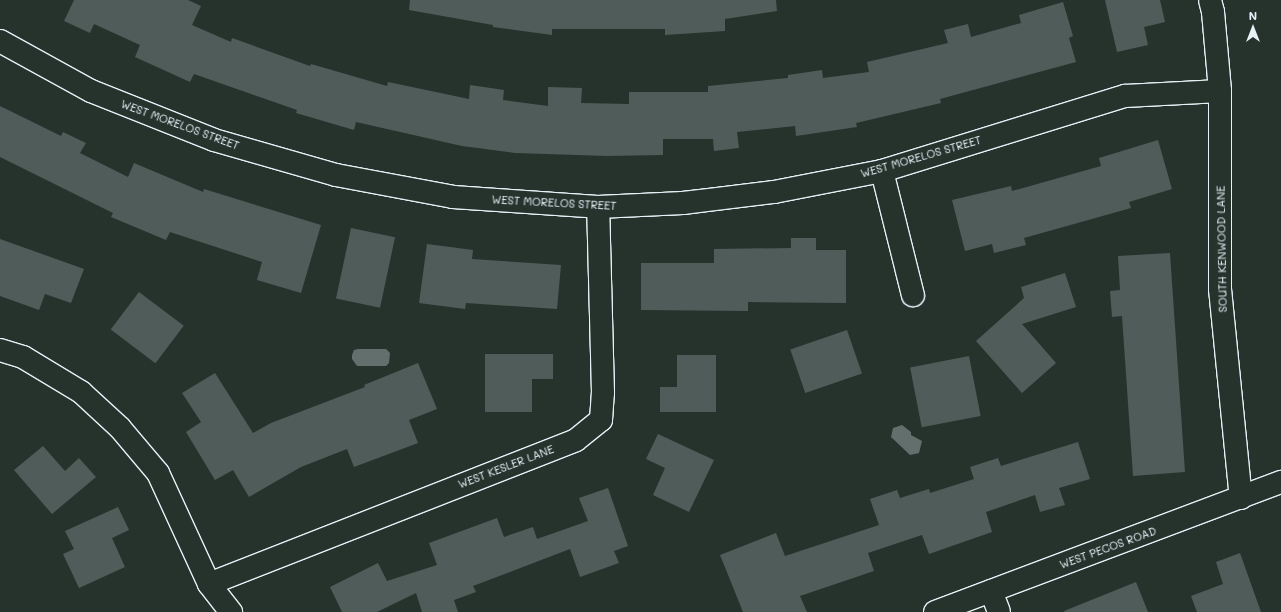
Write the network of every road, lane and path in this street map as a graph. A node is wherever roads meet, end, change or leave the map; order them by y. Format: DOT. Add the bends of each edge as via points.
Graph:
graph roads {
  1 [pos="1210,0"];
  2 [pos="0,41"];
  3 [pos="1220,91"];
  4 [pos="882,171"];
  5 [pos="598,207"];
  6 [pos="913,296"];
  7 [pos="0,350"];
  8 [pos="1281,482"];
  9 [pos="1241,498"];
  10 [pos="209,584"];
  11 [pos="991,591"];
  12 [pos="231,612"];
  13 [pos="934,612"];
  14 [pos="999,612"];
  1 -- 3 [label="street, SOUTH KENWOOD LANE"];
  2 -- 5 [label="street, WEST MORELOS STREET" via="98,94 214,140 336,175 453,197"];
  3 -- 4 [label="street, WEST MORELOS STREET" via="1125,96"];
  3 -- 9 [label="street, SOUTH KENWOOD LANE" via="1220,289"];
  4 -- 5 [label="street, WEST MORELOS STREET" via="774,192 683,203"];
  4 -- 6 [label="street"];
  5 -- 10 [label="street, WEST KESLER LANE" via="604,393 601,420 576,440"];
  7 -- 10 [label="street" via="23,357 80,392 120,428 158,473"];
  8 -- 9 [label="street, WEST PECOS ROAD"];
  9 -- 11 [label="street, WEST PECOS ROAD"];
  10 -- 12 [label="street"];
  11 -- 13 [label="street, WEST PECOS ROAD"];
  11 -- 14 [label="street"];
}
